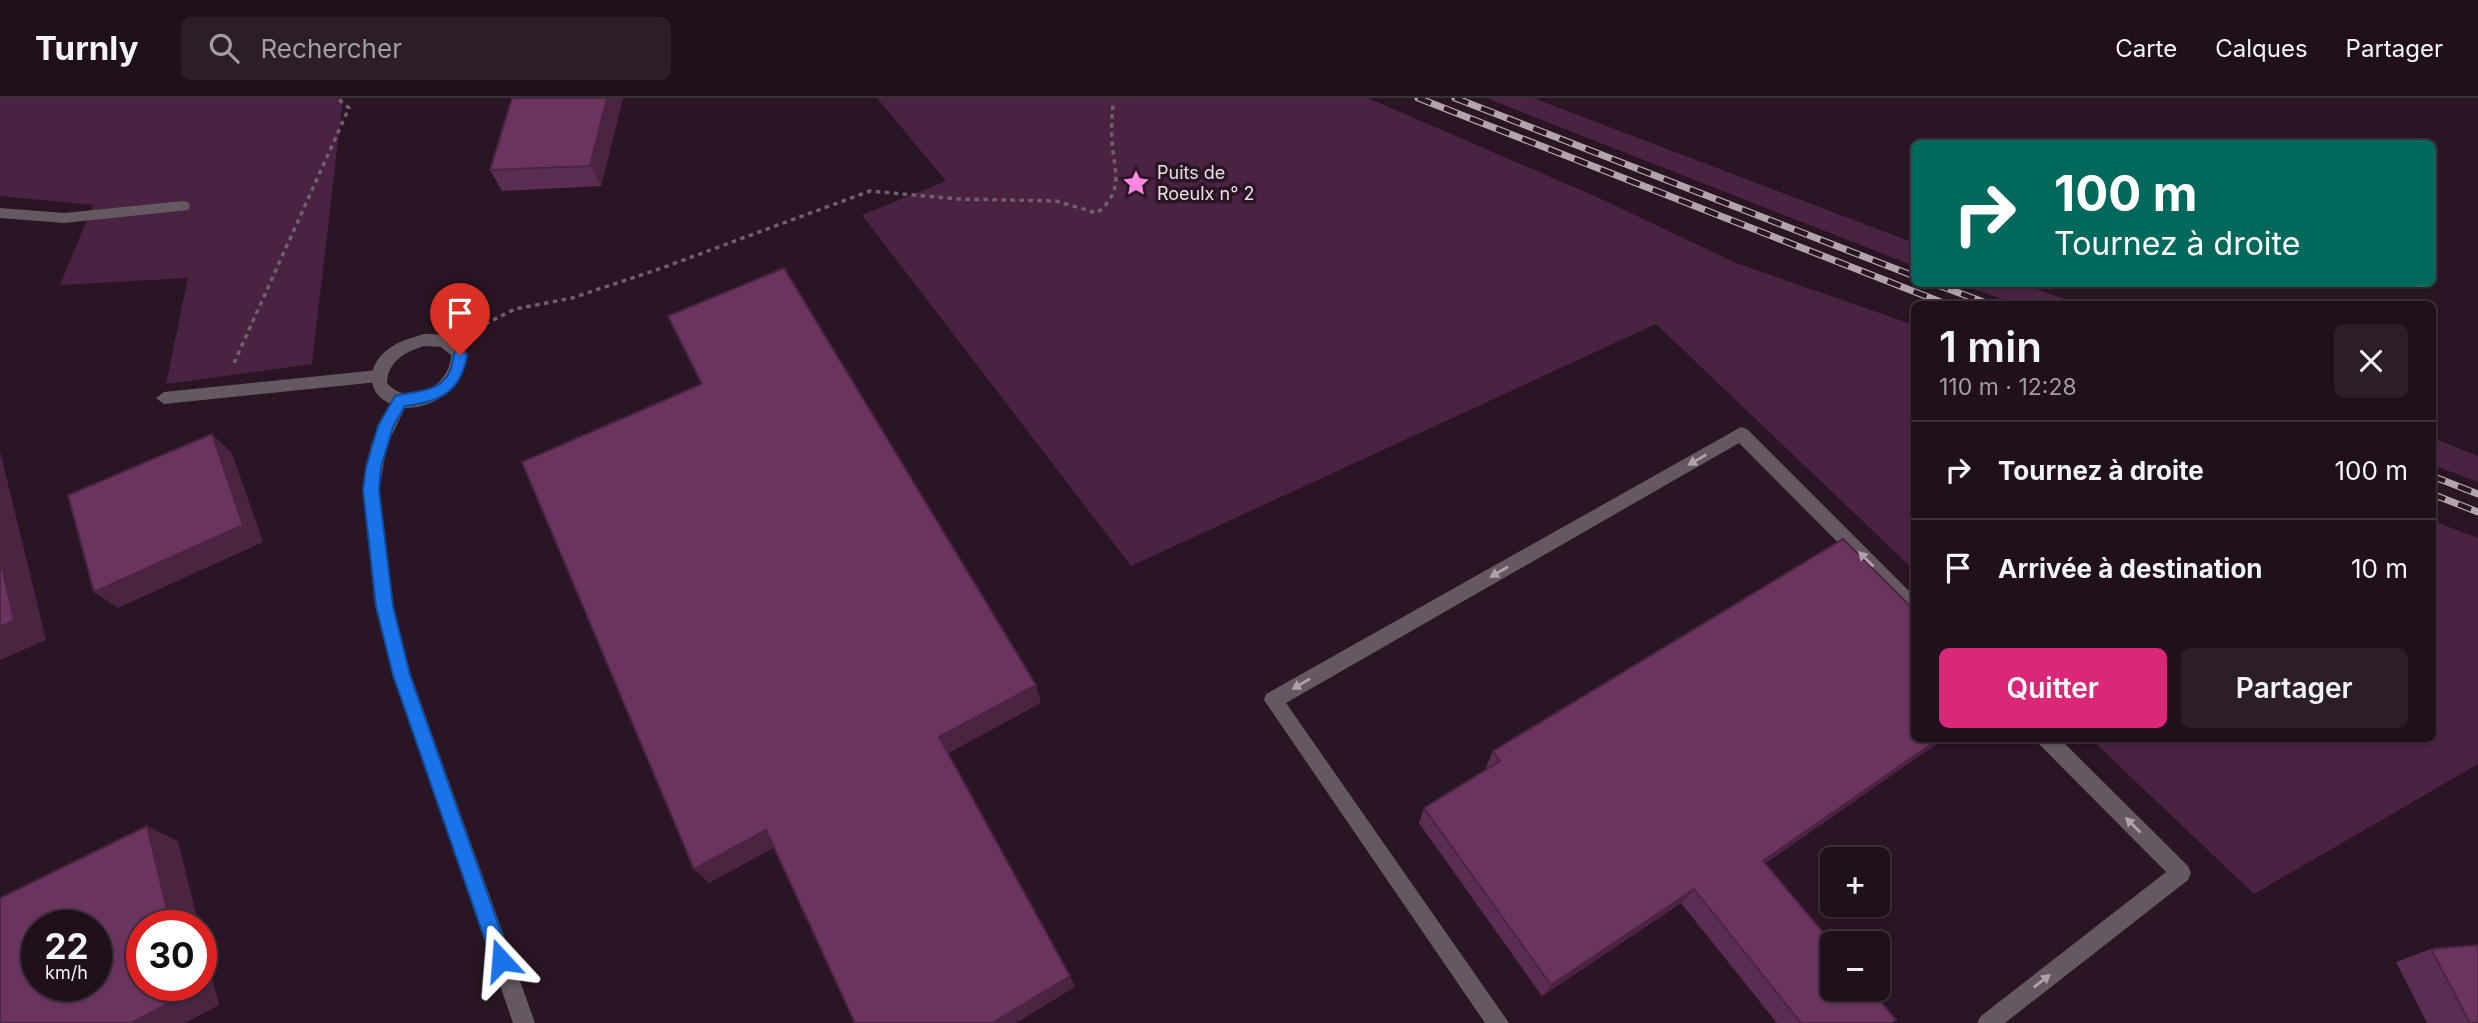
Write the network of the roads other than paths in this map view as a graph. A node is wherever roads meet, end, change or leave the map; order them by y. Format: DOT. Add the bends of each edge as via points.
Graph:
graph roads {
  1 [pos="183,206"];
  2 [pos="0,213"];
  3 [pos="378,376"];
  4 [pos="164,398"];
  5 [pos="400,401"];
  6 [pos="1911,604"];
  7 [pos="2050,742"];
  8 [pos="524,1023"];
  9 [pos="1498,1023"];
  10 [pos="1988,1023"];
  1 -- 2 [label="street" via="64,218"];
  3 -- 4 [label="street"];
  3 -- 5 [label="street" via="383,392"];
  3 -- 5 [label="street" via="399,349 424,340 447,342 460,355 457,374 439,392"];
  5 -- 8 [label="street" via="379,445 371,490 384,606 402,675"];
  6 -- 9 [label="street, one-way" via="1741,434 1273,700"];
  10 -- 7 [label="street, one-way" via="2181,873"];
}
